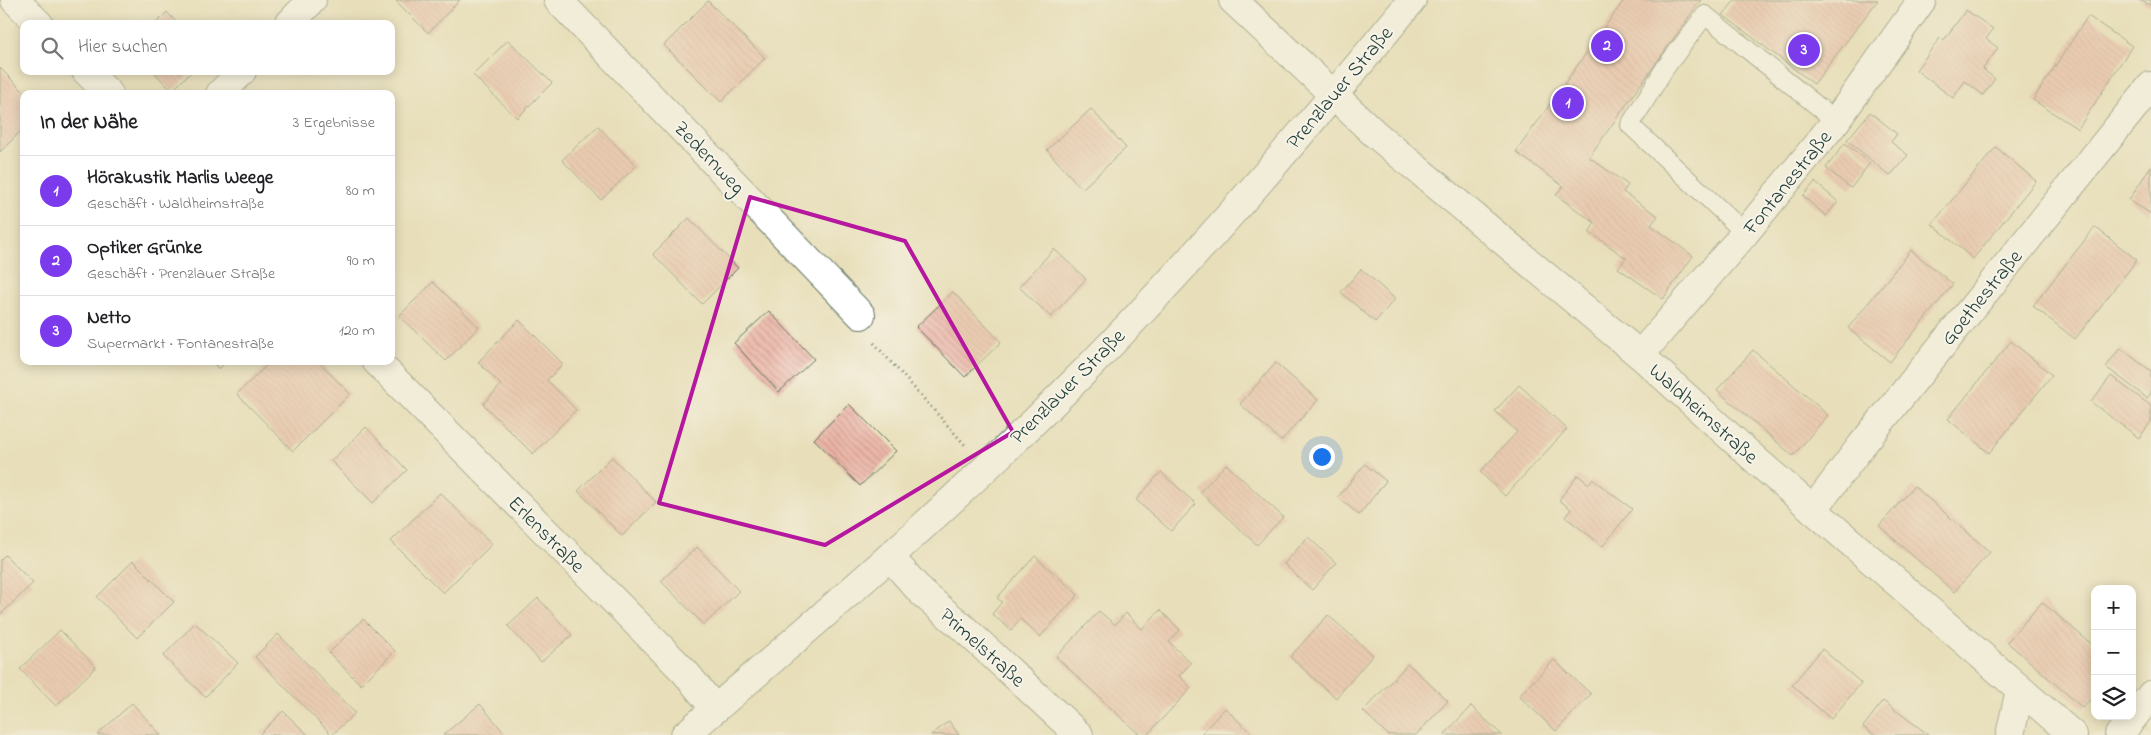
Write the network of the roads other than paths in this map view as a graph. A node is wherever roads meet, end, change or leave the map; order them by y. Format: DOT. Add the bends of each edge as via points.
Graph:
graph roads {
  1 [pos="15,0"];
  2 [pos="312,0"];
  3 [pos="558,0"];
  4 [pos="1233,0"];
  5 [pos="1412,0"];
  6 [pos="1922,0"];
  7 [pos="35,20"];
  8 [pos="293,20"];
  9 [pos="90,75"];
  10 [pos="238,75"];
  11 [pos="2151,86"];
  12 [pos="105,90"];
  13 [pos="224,90"];
  14 [pos="1333,94"];
  15 [pos="1836,121"];
  16 [pos="1745,233"];
  17 [pos="861,315"];
  18 [pos="1640,355"];
  19 [pos="380,365"];
  20 [pos="1813,510"];
  21 [pos="890,557"];
  22 [pos="2020,690"];
  23 [pos="2151,695"];
  24 [pos="715,709"];
  25 [pos="684,735"];
  26 [pos="1078,735"];
  27 [pos="2010,735"];
  28 [pos="2073,735"];
  29 [pos="2119,735"];
  1 -- 7 [label="street"];
  2 -- 8 [label="street"];
  3 -- 17 [label="street, Zedernweg"];
  4 -- 14 [label="street, Waldheimstraße"];
  5 -- 14 [label="street, Prenzlauer Straße"];
  6 -- 15 [label="street, Fontanestraße"];
  9 -- 12 [label="street"];
  10 -- 13 [label="street"];
  11 -- 20 [label="street, Goethestraße"];
  14 -- 18 [label="street, Waldheimstraße" via="1374,133"];
  14 -- 21 [label="street, Prenzlauer Straße" via="1298,138 1081,375"];
  15 -- 16 [label="street, Fontanestraße"];
  15 -- 16 [label="lane" via="1705,15 1665,68 1630,125"];
  16 -- 18 [label="street, Fontanestraße"];
  18 -- 20 [label="street, Waldheimstraße"];
  19 -- 24 [label="street, Erlenstraße" via="685,672"];
  20 -- 22 [label="street, Waldheimstraße"];
  21 -- 24 [label="street, Prenzlauer Straße"];
  21 -- 26 [label="street, Primelstraße" via="922,593"];
  22 -- 27 [label="street"];
  22 -- 28 [label="street, Waldheimstraße"];
  23 -- 29 [label="street"];
  24 -- 25 [label="street, Prenzlauer Straße"];
}
